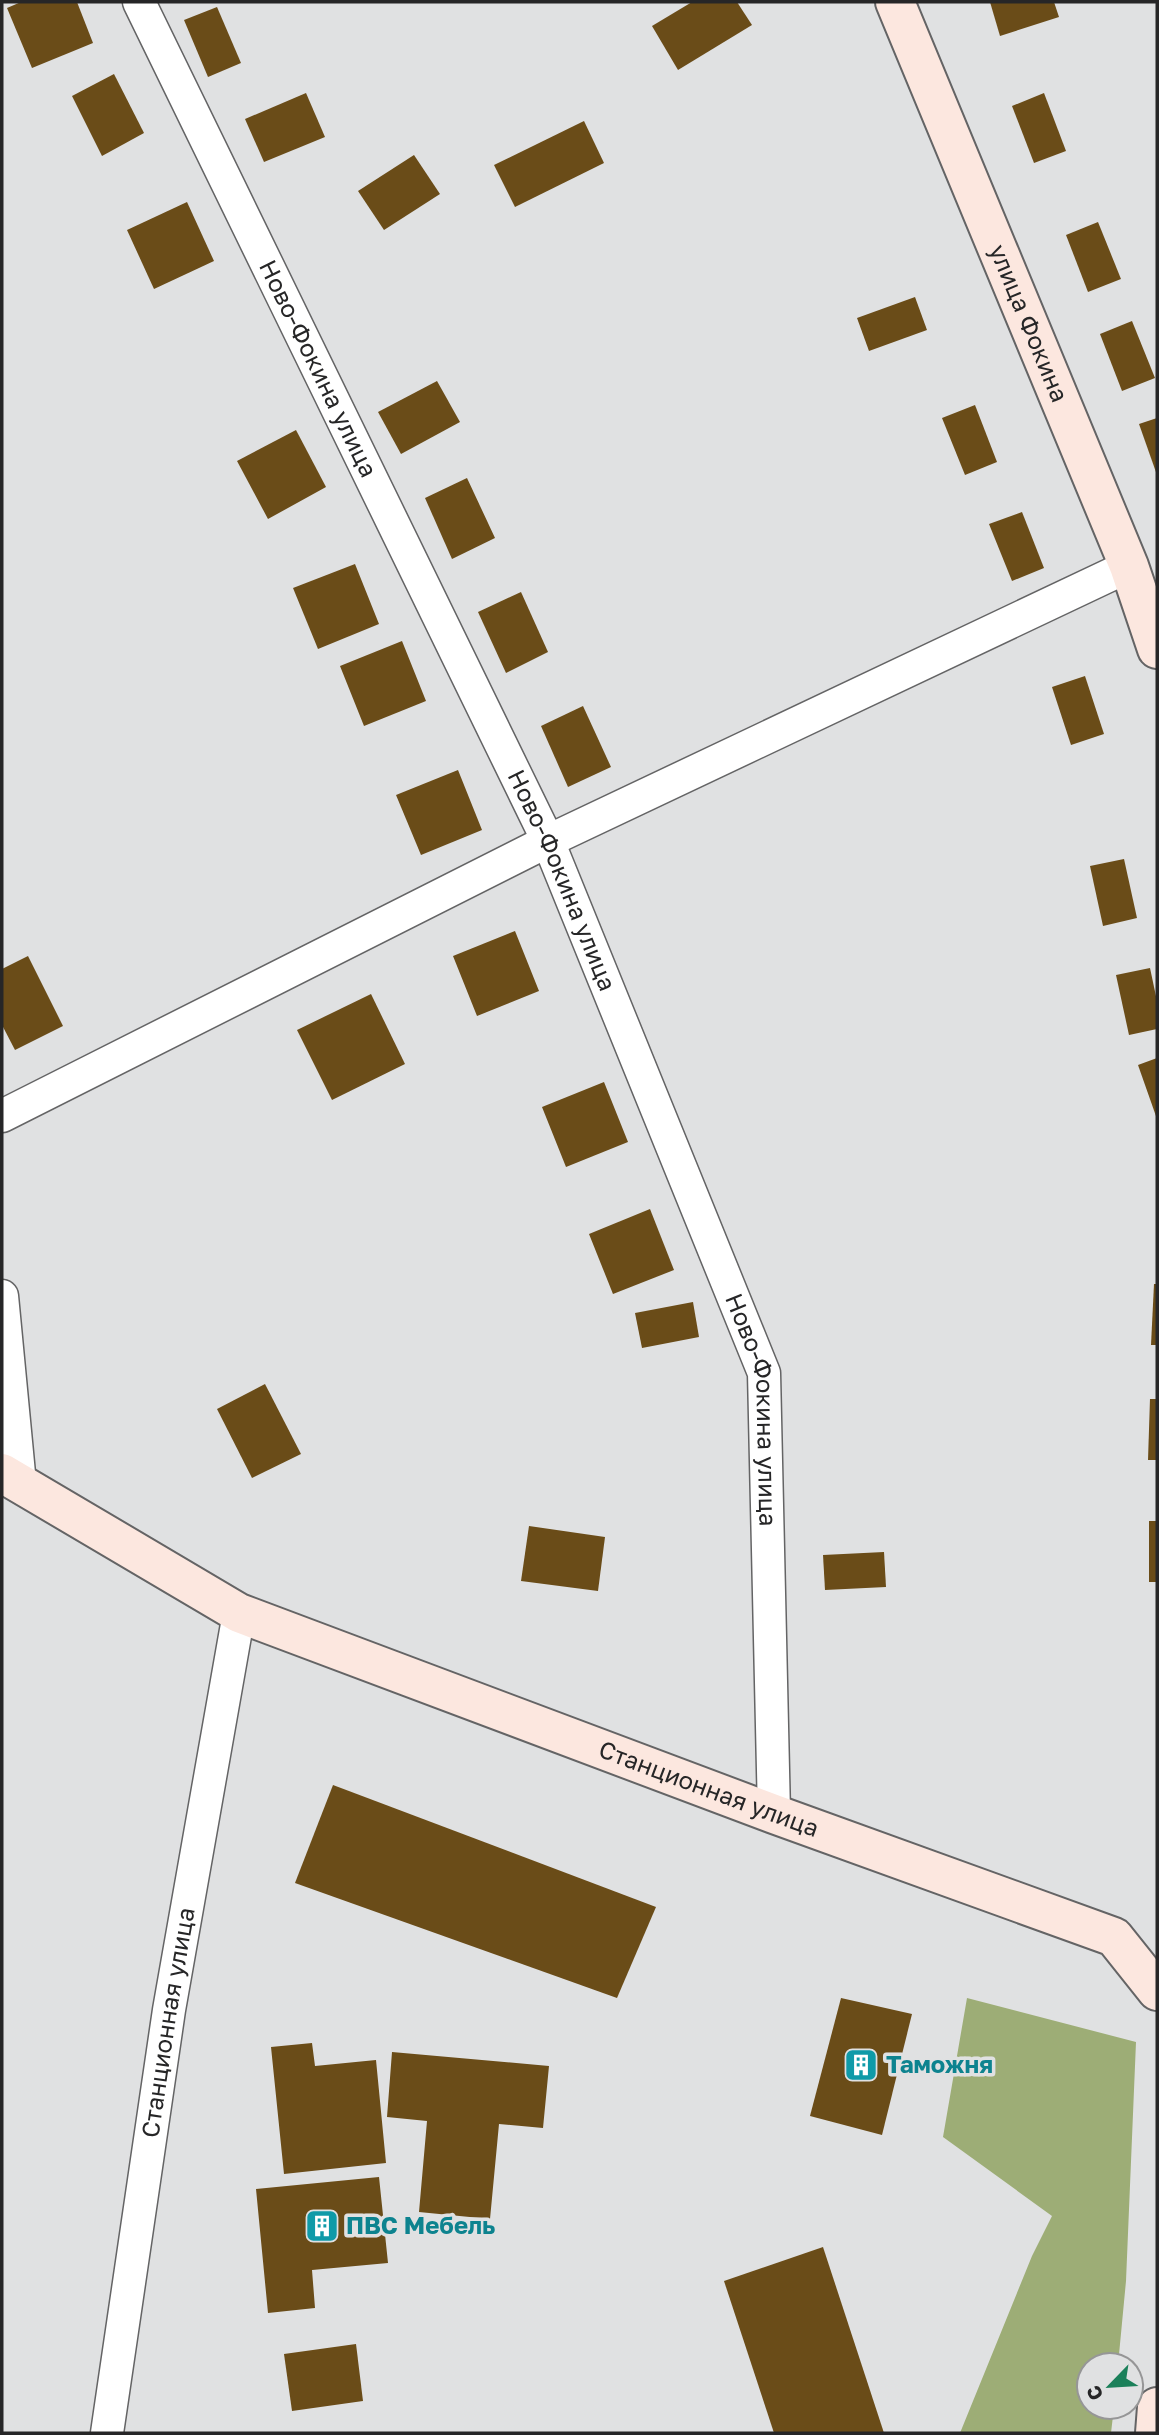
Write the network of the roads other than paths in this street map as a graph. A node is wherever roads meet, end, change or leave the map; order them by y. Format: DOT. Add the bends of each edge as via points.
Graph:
graph roads {
  1 [pos="139,2"];
  2 [pos="895,2"];
  3 [pos="1129,566"];
  4 [pos="1157,649"];
  5 [pos="548,841"];
  6 [pos="2,1116"];
  7 [pos="2,1296"];
  8 [pos="11,1479"];
  9 [pos="239,1613"];
  10 [pos="774,1814"];
  11 [pos="1157,1991"];
  12 [pos="1157,2407"];
  13 [pos="107,2433"];
  14 [pos="1154,2433"];
  1 -- 5 [label="street, Ново-Фокина улица"];
  2 -- 3 [label="street, улица Фокина"];
  3 -- 4 [label="street, улица Фокина"];
  3 -- 5 [label="street"];
  5 -- 6 [label="street"];
  5 -- 10 [label="street, Ново-Фокина улица" via="764,1373"];
  7 -- 8 [label="street, Станционная улица"];
  8 -- 9 [label="street, Станционная улица"];
  9 -- 10 [label="street, Станционная улица"];
  9 -- 13 [label="street, Станционная улица" via="169,2010"];
  10 -- 11 [label="street, Станционная улица" via="1114,1937"];
  12 -- 14 [label="street"];
}
